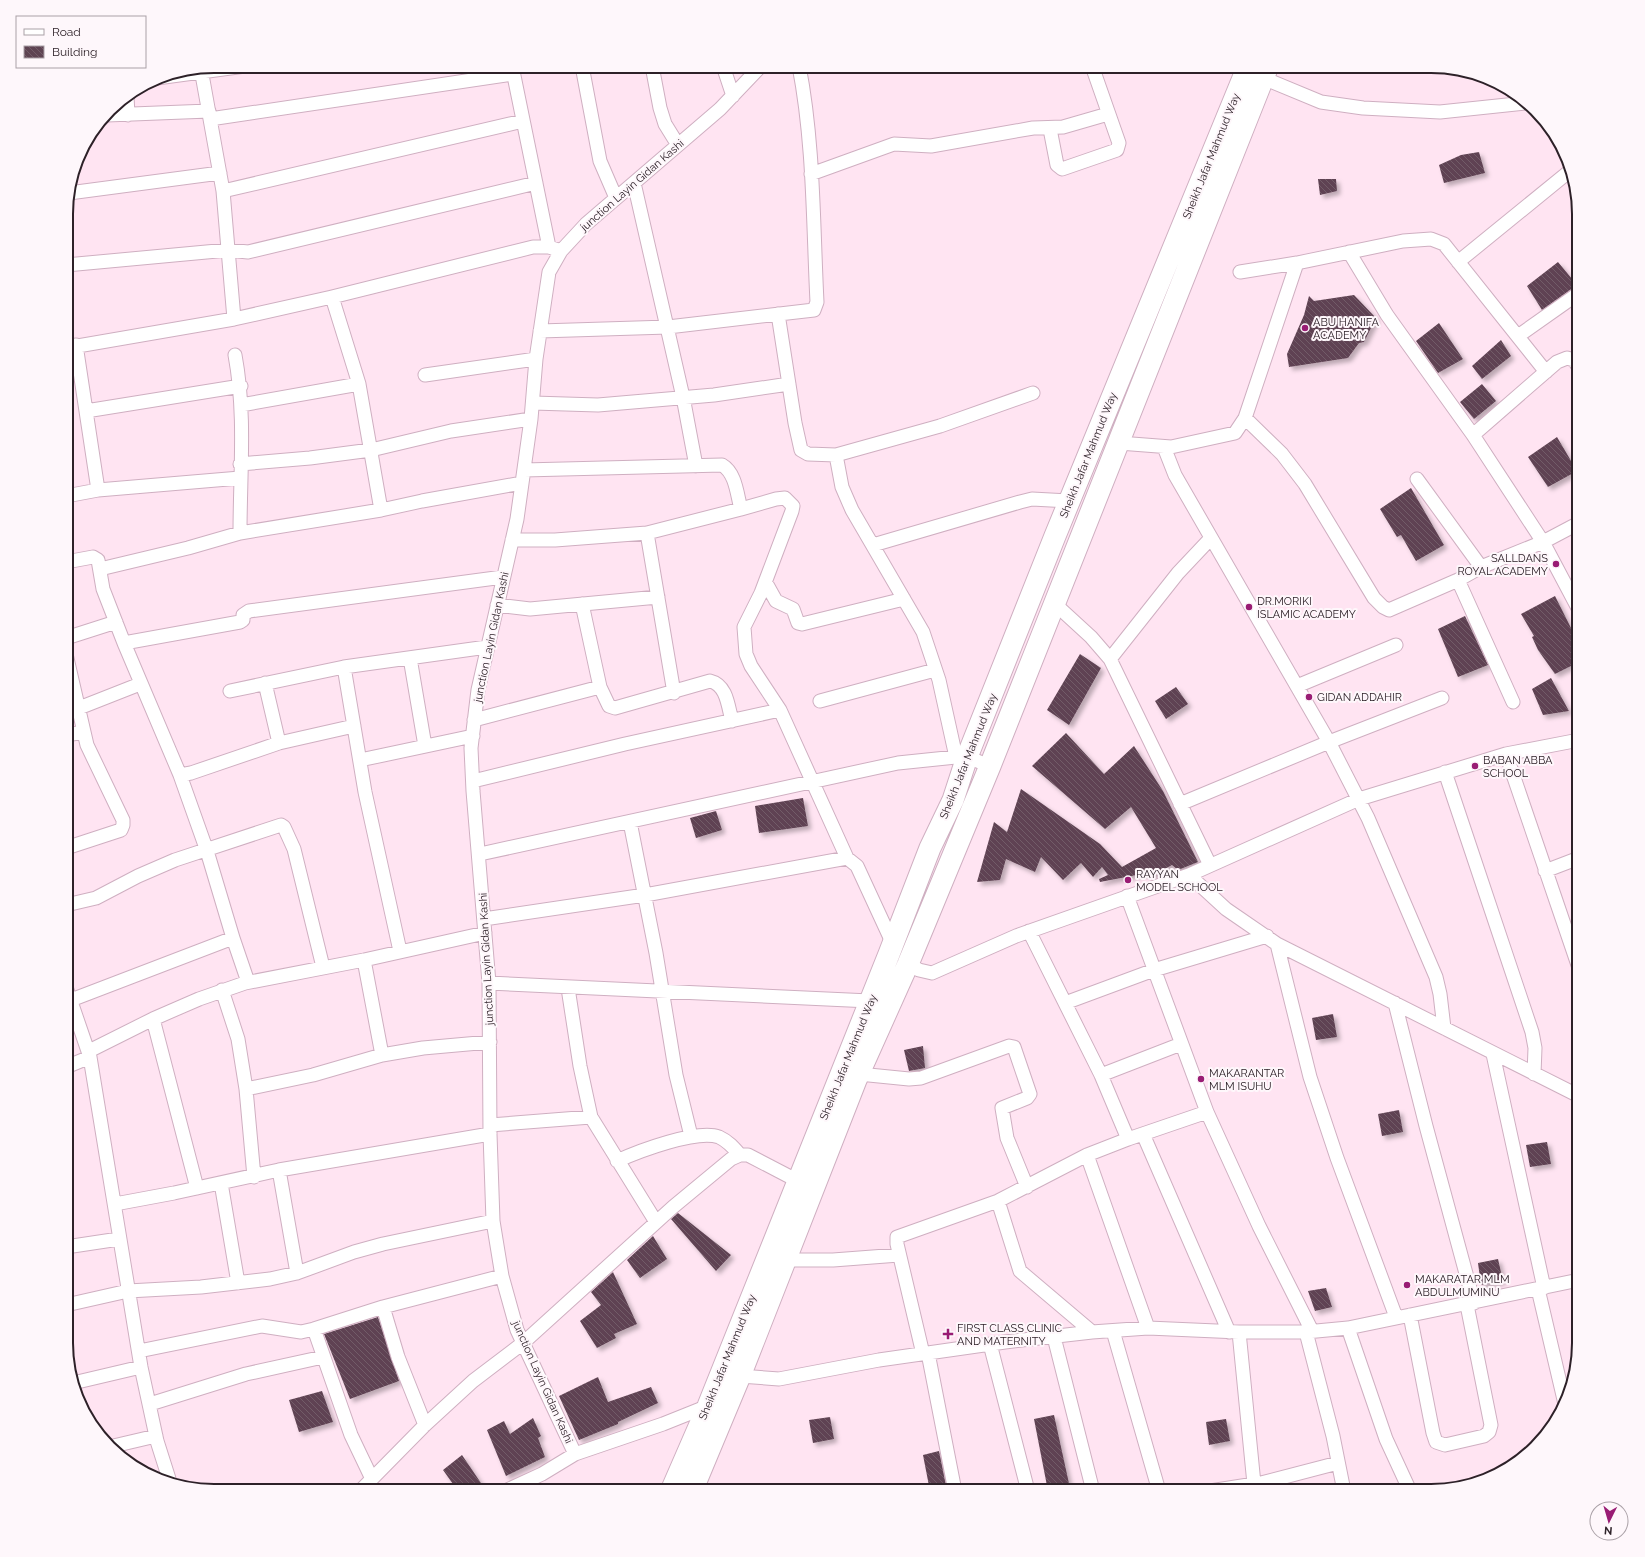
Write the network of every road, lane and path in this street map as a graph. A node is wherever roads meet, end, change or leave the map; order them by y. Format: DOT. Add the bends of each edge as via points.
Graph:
graph roads {
  1 [pos="202,73"];
  2 [pos="492,73"];
  3 [pos="513,73"];
  4 [pos="583,73"];
  5 [pos="653,73"];
  6 [pos="725,73"];
  7 [pos="754,73"];
  8 [pos="800,73"];
  9 [pos="1094,73"];
  10 [pos="1259,73"];
  11 [pos="1259,73"];
  12 [pos="1266,73"];
  13 [pos="733,96"];
  14 [pos="127,103"];
  15 [pos="1519,104"];
  16 [pos="1108,114"];
  17 [pos="113,115"];
  18 [pos="128,115"];
  19 [pos="210,115"];
  20 [pos="523,121"];
  21 [pos="1050,129"];
  22 [pos="678,145"];
  23 [pos="220,173"];
  24 [pos="811,174"];
  25 [pos="1566,174"];
  26 [pos="536,183"];
  27 [pos="634,183"];
  28 [pos="75,192"];
  29 [pos="223,192"];
  30 [pos="616,198"];
  31 [pos="548,247"];
  32 [pos="228,250"];
  33 [pos="561,251"];
  34 [pos="1349,252"];
  35 [pos="1458,262"];
  36 [pos="1297,263"];
  37 [pos="73,264"];
  38 [pos="1240,272"];
  39 [pos="332,297"];
  40 [pos="1572,298"];
  41 [pos="778,314"];
  42 [pos="234,319"];
  43 [pos="668,327"];
  44 [pos="540,332"];
  45 [pos="1518,336"];
  46 [pos="73,346"];
  47 [pos="235,354"];
  48 [pos="73,355"];
  49 [pos="536,359"];
  50 [pos="1572,359"];
  51 [pos="1546,372"];
  52 [pos="425,375"];
  53 [pos="358,384"];
  54 [pos="789,384"];
  55 [pos="240,386"];
  56 [pos="1033,393"];
  57 [pos="683,398"];
  58 [pos="533,402"];
  59 [pos="242,405"];
  60 [pos="86,411"];
  61 [pos="1245,418"];
  62 [pos="531,420"];
  63 [pos="1473,436"];
  64 [pos="1119,443"];
  65 [pos="1164,447"];
  66 [pos="371,450"];
  67 [pos="836,455"];
  68 [pos="240,464"];
  69 [pos="696,466"];
  70 [pos="524,470"];
  71 [pos="240,478"];
  72 [pos="1417,479"];
  73 [pos="522,483"];
  74 [pos="98,490"];
  75 [pos="73,495"];
  76 [pos="1069,500"];
  77 [pos="741,509"];
  78 [pos="381,510"];
  79 [pos="1572,527"];
  80 [pos="240,533"];
  81 [pos="647,533"];
  82 [pos="1211,538"];
  83 [pos="512,540"];
  84 [pos="1543,542"];
  85 [pos="873,545"];
  86 [pos="73,561"];
  87 [pos="1481,567"];
  88 [pos="100,569"];
  89 [pos="503,577"];
  90 [pos="1458,580"];
  91 [pos="766,583"];
  92 [pos="658,597"];
  93 [pos="1572,597"];
  94 [pos="904,599"];
  95 [pos="582,604"];
  96 [pos="1055,604"];
  97 [pos="497,605"];
  98 [pos="116,622"];
  99 [pos="73,636"];
  100 [pos="124,643"];
  101 [pos="1396,645"];
  102 [pos="487,647"];
  103 [pos="410,658"];
  104 [pos="1110,659"];
  105 [pos="344,667"];
  106 [pos="935,670"];
  107 [pos="265,683"];
  108 [pos="140,684"];
  109 [pos="73,686"];
  110 [pos="1298,686"];
  111 [pos="600,688"];
  112 [pos="230,691"];
  113 [pos="674,693"];
  114 [pos="1442,698"];
  115 [pos="820,701"];
  116 [pos="1514,702"];
  117 [pos="78,708"];
  118 [pos="780,710"];
  119 [pos="474,720"];
  120 [pos="732,721"];
  121 [pos="354,726"];
  122 [pos="84,732"];
  123 [pos="73,734"];
  124 [pos="473,736"];
  125 [pos="1572,741"];
  126 [pos="1329,742"];
  127 [pos="279,743"];
  128 [pos="425,746"];
  129 [pos="1506,754"];
  130 [pos="962,757"];
  131 [pos="360,760"];
  132 [pos="990,766"];
  133 [pos="1445,772"];
  134 [pos="180,775"];
  135 [pos="473,781"];
  136 [pos="813,781"];
  137 [pos="1359,799"];
  138 [pos="1180,804"];
  139 [pos="630,822"];
  140 [pos="73,846"];
  141 [pos="207,851"];
  142 [pos="480,854"];
  143 [pos="847,858"];
  144 [pos="1572,861"];
  145 [pos="1210,865"];
  146 [pos="1545,871"];
  147 [pos="1189,876"];
  148 [pos="645,894"];
  149 [pos="1127,896"];
  150 [pos="73,904"];
  151 [pos="484,919"];
  152 [pos="1029,931"];
  153 [pos="485,933"];
  154 [pos="233,938"];
  155 [pos="1272,940"];
  156 [pos="893,944"];
  157 [pos="1572,948"];
  158 [pos="400,951"];
  159 [pos="364,960"];
  160 [pos="908,964"];
  161 [pos="323,967"];
  162 [pos="1154,970"];
  163 [pos="248,982"];
  164 [pos="490,983"];
  165 [pos="568,988"];
  166 [pos="222,990"];
  167 [pos="661,992"];
  168 [pos="73,999"];
  169 [pos="870,1002"];
  170 [pos="1065,1003"];
  171 [pos="1395,1003"];
  172 [pos="73,1006"];
  173 [pos="153,1019"];
  174 [pos="1444,1028"];
  175 [pos="490,1042"];
  176 [pos="1181,1044"];
  177 [pos="89,1054"];
  178 [pos="1493,1054"];
  179 [pos="382,1055"];
  180 [pos="73,1064"];
  181 [pos="859,1074"];
  182 [pos="1534,1074"];
  183 [pos="1101,1075"];
  184 [pos="246,1089"];
  185 [pos="1572,1093"];
  186 [pos="1207,1112"];
  187 [pos="591,1117"];
  188 [pos="490,1130"];
  189 [pos="1143,1134"];
  190 [pos="691,1136"];
  191 [pos="1128,1139"];
  192 [pos="740,1155"];
  193 [pos="1087,1155"];
  194 [pos="617,1161"];
  195 [pos="279,1170"];
  196 [pos="254,1177"];
  197 [pos="798,1181"];
  198 [pos="221,1183"];
  199 [pos="1027,1187"];
  200 [pos="197,1188"];
  201 [pos="998,1200"];
  202 [pos="114,1204"];
  203 [pos="493,1221"];
  204 [pos="656,1222"];
  205 [pos="120,1239"];
  206 [pos="73,1246"];
  207 [pos="899,1255"];
  208 [pos="785,1260"];
  209 [pos="297,1273"];
  210 [pos="502,1276"];
  211 [pos="1572,1281"];
  212 [pos="238,1283"];
  213 [pos="1541,1288"];
  214 [pos="128,1291"];
  215 [pos="73,1303"];
  216 [pos="1471,1304"];
  217 [pos="383,1307"];
  218 [pos="1410,1315"];
  219 [pos="1396,1317"];
  220 [pos="1148,1328"];
  221 [pos="1348,1328"];
  222 [pos="314,1329"];
  223 [pos="1113,1331"];
  224 [pos="1092,1332"];
  225 [pos="1234,1332"];
  226 [pos="1309,1332"];
  227 [pos="1054,1337"];
  228 [pos="523,1343"];
  229 [pos="990,1344"];
  230 [pos="139,1351"];
  231 [pos="925,1353"];
  232 [pos="323,1357"];
  233 [pos="141,1367"];
  234 [pos="740,1376"];
  235 [pos="79,1382"];
  236 [pos="1563,1393"];
  237 [pos="150,1404"];
  238 [pos="708,1406"];
  239 [pos="425,1425"];
  240 [pos="156,1436"];
  241 [pos="117,1445"];
  242 [pos="575,1454"];
  243 [pos="1338,1463"];
  244 [pos="168,1477"];
  245 [pos="372,1479"];
  246 [pos="367,1484"];
  247 [pos="520,1484"];
  248 [pos="674,1484"];
  249 [pos="695,1484"];
  250 [pos="953,1484"];
  251 [pos="1026,1484"];
  252 [pos="1091,1484"];
  253 [pos="1157,1484"];
  254 [pos="1260,1484"];
  255 [pos="1267,1484"];
  256 [pos="1342,1484"];
  257 [pos="1407,1484"];
  1 -- 19 [label="street"];
  2 -- 19 [label="street"];
  3 -- 20 [label="street"];
  4 -- 30 [label="street" via="600,162"];
  5 -- 22 [label="street" via="665,124"];
  6 -- 13 [label="street"];
  7 -- 13 [label="street, junction Layin Gidan Kashi"];
  8 -- 24 [label="street"];
  9 -- 16 [label="street"];
  10 -- 64 [label="main road, Sheikh Jafar Mahmud Way"];
  11 -- 76 [label="main road, Sheikh Jafar Mahmud Way"];
  12 -- 15 [label="street" via="1321,102 1363,108 1419,113"];
  13 -- 22 [label="street, junction Layin Gidan Kashi"];
  14 -- 18 [label="street"];
  16 -- 21 [label="street"];
  16 -- 21 [label="street" via="1119,143 1117,150 1062,169 1057,165"];
  17 -- 18 [label="street"];
  18 -- 19 [label="street"];
  19 -- 23 [label="street"];
  20 -- 26 [label="street"];
  20 -- 29 [label="street"];
  21 -- 24 [label="street" via="1033,128 931,146 894,144"];
  22 -- 27 [label="street, junction Layin Gidan Kashi"];
  23 -- 28 [label="street"];
  23 -- 29 [label="street"];
  24 -- 41 [label="street" via="816,307 811,311"];
  25 -- 35 [label="street"];
  26 -- 31 [label="street"];
  26 -- 32 [label="street" via="270,248 248,252"];
  27 -- 30 [label="street, junction Layin Gidan Kashi"];
  27 -- 43 [label="street"];
  29 -- 32 [label="street"];
  30 -- 33 [label="street, junction Layin Gidan Kashi" via="586,224"];
  31 -- 33 [label="street"];
  31 -- 39 [label="street" via="533,247"];
  32 -- 37 [label="street"];
  32 -- 42 [label="street"];
  33 -- 44 [label="street, junction Layin Gidan Kashi" via="549,272"];
  34 -- 35 [label="street" via="1403,241 1431,239 1444,244"];
  34 -- 36 [label="street"];
  34 -- 63 [label="street" via="1387,315"];
  35 -- 45 [label="street"];
  36 -- 38 [label="street"];
  36 -- 61 [label="street"];
  39 -- 42 [label="street"];
  39 -- 53 [label="street"];
  40 -- 45 [label="street"];
  41 -- 43 [label="street"];
  41 -- 54 [label="street"];
  42 -- 46 [label="street"];
  43 -- 44 [label="street"];
  43 -- 57 [label="street"];
  44 -- 49 [label="street, junction Layin Gidan Kashi"];
  45 -- 51 [label="street"];
  47 -- 55 [label="street"];
  48 -- 60 [label="street"];
  49 -- 52 [label="street"];
  49 -- 58 [label="street, junction Layin Gidan Kashi"];
  50 -- 51 [label="street" via="1567,358 1557,362"];
  51 -- 63 [label="street"];
  53 -- 59 [label="street"];
  53 -- 66 [label="street"];
  54 -- 57 [label="street"];
  54 -- 67 [label="street" via="801,450 808,454"];
  55 -- 59 [label="street"];
  55 -- 60 [label="street"];
  56 -- 67 [label="street" via="940,426"];
  57 -- 58 [label="street" via="586,405"];
  57 -- 69 [label="street"];
  58 -- 62 [label="street, junction Layin Gidan Kashi"];
  59 -- 68 [label="street"];
  60 -- 74 [label="street"];
  61 -- 65 [label="street" via="1235,433"];
  61 -- 90 [label="street" via="1282,454 1305,484 1374,598 1382,607 1389,610"];
  62 -- 66 [label="street" via="451,431"];
  62 -- 70 [label="street, junction Layin Gidan Kashi"];
  63 -- 84 [label="street"];
  64 -- 65 [label="street"];
  64 -- 96 [label="main road, Sheikh Jafar Mahmud Way"];
  65 -- 82 [label="street" via="1175,475"];
  66 -- 68 [label="street"];
  66 -- 78 [label="street"];
  67 -- 85 [label="street" via="842,487"];
  68 -- 71 [label="street"];
  69 -- 70 [label="street"];
  69 -- 77 [label="street" via="722,465 729,469"];
  70 -- 73 [label="street, junction Layin Gidan Kashi"];
  71 -- 74 [label="street"];
  71 -- 80 [label="street"];
  72 -- 87 [label="street"];
  73 -- 78 [label="street"];
  73 -- 83 [label="street, junction Layin Gidan Kashi"];
  74 -- 75 [label="street"];
  76 -- 85 [label="street" via="1032,499"];
  76 -- 130 [label="main road, Sheikh Jafar Mahmud Way"];
  77 -- 81 [label="street"];
  77 -- 91 [label="street" via="785,498 793,506"];
  78 -- 80 [label="street"];
  79 -- 84 [label="street"];
  80 -- 88 [label="street"];
  81 -- 83 [label="street" via="555,540"];
  81 -- 92 [label="street"];
  82 -- 104 [label="street" via="1178,573"];
  82 -- 110 [label="street"];
  83 -- 89 [label="street, junction Layin Gidan Kashi"];
  84 -- 87 [label="street"];
  84 -- 93 [label="street"];
  85 -- 94 [label="street"];
  86 -- 88 [label="street" via="94,558 98,560"];
  87 -- 90 [label="street"];
  88 -- 98 [label="street" via="103,589"];
  89 -- 97 [label="street, junction Layin Gidan Kashi"];
  89 -- 100 [label="street" via="249,611 243,615 240,622"];
  90 -- 116 [label="street"];
  91 -- 94 [label="street" via="776,601 793,609 798,623 802,624"];
  91 -- 118 [label="street" via="743,633 746,654 751,666"];
  92 -- 95 [label="street"];
  92 -- 113 [label="street"];
  94 -- 106 [label="street" via="923,632"];
  95 -- 97 [label="street" via="530,609"];
  95 -- 111 [label="street"];
  96 -- 104 [label="street" via="1091,637"];
  96 -- 132 [label="main road, Sheikh Jafar Mahmud Way"];
  97 -- 102 [label="street, junction Layin Gidan Kashi"];
  98 -- 99 [label="street"];
  98 -- 100 [label="street"];
  100 -- 108 [label="street"];
  101 -- 110 [label="street"];
  102 -- 103 [label="street"];
  102 -- 119 [label="street, junction Layin Gidan Kashi"];
  103 -- 105 [label="street"];
  103 -- 128 [label="street"];
  104 -- 138 [label="street"];
  105 -- 107 [label="street"];
  105 -- 121 [label="street"];
  106 -- 115 [label="street"];
  106 -- 130 [label="street"];
  107 -- 112 [label="street"];
  107 -- 127 [label="street"];
  108 -- 117 [label="street"];
  108 -- 134 [label="street"];
  109 -- 117 [label="street"];
  110 -- 126 [label="street"];
  111 -- 113 [label="street" via="609,706 615,708"];
  111 -- 119 [label="street"];
  113 -- 120 [label="street" via="710,681 718,683 722,688"];
  114 -- 126 [label="street"];
  117 -- 122 [label="street"];
  118 -- 120 [label="street"];
  118 -- 136 [label="street"];
  119 -- 124 [label="street, junction Layin Gidan Kashi"];
  120 -- 135 [label="street"];
  121 -- 127 [label="street"];
  121 -- 131 [label="street"];
  122 -- 123 [label="street"];
  122 -- 140 [label="street" via="87,745 123,820 123,825 121,830"];
  124 -- 128 [label="street"];
  124 -- 135 [label="street, junction Layin Gidan Kashi"];
  125 -- 129 [label="street"];
  126 -- 137 [label="street"];
  126 -- 138 [label="street"];
  127 -- 134 [label="street"];
  128 -- 131 [label="street"];
  129 -- 133 [label="street"];
  129 -- 146 [label="street"];
  130 -- 132 [label="street"];
  130 -- 136 [label="street" via="898,763"];
  130 -- 156 [label="main road, Sheikh Jafar Mahmud Way" via="953,800 930,848"];
  131 -- 158 [label="street"];
  132 -- 160 [label="main road, Sheikh Jafar Mahmud Way"];
  133 -- 137 [label="street"];
  133 -- 182 [label="street" via="1532,1032 1535,1048"];
  134 -- 141 [label="street"];
  135 -- 142 [label="street, junction Layin Gidan Kashi"];
  136 -- 139 [label="street"];
  136 -- 143 [label="street"];
  137 -- 145 [label="street"];
  137 -- 174 [label="street" via="1436,977"];
  138 -- 145 [label="street"];
  139 -- 142 [label="street"];
  139 -- 148 [label="street"];
  141 -- 150 [label="street" via="175,860 96,898"];
  141 -- 154 [label="street"];
  141 -- 161 [label="street" via="271,828 281,825 284,827 294,849"];
  142 -- 151 [label="street, junction Layin Gidan Kashi"];
  143 -- 148 [label="street"];
  143 -- 156 [label="street" via="857,866"];
  144 -- 146 [label="street"];
  145 -- 147 [label="street"];
  146 -- 157 [label="street"];
  147 -- 149 [label="street"];
  147 -- 155 [label="street" via="1226,909"];
  148 -- 151 [label="street"];
  148 -- 167 [label="street"];
  149 -- 152 [label="street"];
  149 -- 162 [label="street"];
  151 -- 153 [label="street, junction Layin Gidan Kashi"];
  152 -- 160 [label="street" via="932,973"];
  152 -- 170 [label="street"];
  153 -- 158 [label="street"];
  153 -- 164 [label="street, junction Layin Gidan Kashi"];
  154 -- 163 [label="street"];
  154 -- 168 [label="street"];
  155 -- 162 [label="street"];
  155 -- 171 [label="street"];
  155 -- 219 [label="street" via="1310,1077"];
  156 -- 169 [label="main road, Sheikh Jafar Mahmud Way"];
  158 -- 159 [label="street"];
  159 -- 161 [label="street"];
  159 -- 179 [label="street"];
  160 -- 181 [label="main road, Sheikh Jafar Mahmud Way"];
  161 -- 163 [label="street"];
  162 -- 170 [label="street"];
  162 -- 176 [label="street"];
  163 -- 166 [label="street"];
  164 -- 165 [label="street"];
  164 -- 175 [label="street, junction Layin Gidan Kashi"];
  165 -- 167 [label="street"];
  165 -- 187 [label="street"];
  166 -- 173 [label="street"];
  166 -- 184 [label="street" via="238,1039"];
  167 -- 169 [label="street"];
  167 -- 190 [label="street" via="676,1075"];
  169 -- 197 [label="main road, Sheikh Jafar Mahmud Way"];
  170 -- 183 [label="street"];
  171 -- 174 [label="street"];
  171 -- 216 [label="street"];
  172 -- 177 [label="street"];
  173 -- 177 [label="street"];
  173 -- 200 [label="street"];
  174 -- 178 [label="street"];
  175 -- 179 [label="street" via="423,1048"];
  175 -- 188 [label="street, junction Layin Gidan Kashi"];
  176 -- 183 [label="street"];
  176 -- 186 [label="street"];
  177 -- 180 [label="street"];
  177 -- 202 [label="street"];
  178 -- 182 [label="street"];
  178 -- 213 [label="street"];
  179 -- 184 [label="street" via="313,1075"];
  181 -- 199 [label="street" via="921,1078 1009,1046 1014,1047 1030,1094 1027,1098 1002,1108 1007,1138"];
  181 -- 208 [label="main road, Sheikh Jafar Mahmud Way"];
  182 -- 185 [label="street"];
  183 -- 191 [label="street"];
  184 -- 196 [label="street"];
  186 -- 189 [label="street"];
  186 -- 226 [label="street"];
  187 -- 188 [label="street"];
  187 -- 194 [label="street"];
  188 -- 195 [label="street"];
  188 -- 203 [label="street, junction Layin Gidan Kashi"];
  189 -- 191 [label="street"];
  189 -- 225 [label="street"];
  190 -- 192 [label="street" via="719,1137"];
  190 -- 194 [label="street" via="637,1152"];
  191 -- 193 [label="street"];
  192 -- 197 [label="street" via="748,1155"];
  192 -- 204 [label="street" via="731,1159"];
  193 -- 199 [label="street"];
  193 -- 220 [label="street"];
  194 -- 204 [label="street"];
  195 -- 196 [label="street"];
  195 -- 209 [label="street"];
  196 -- 198 [label="street"];
  197 -- 238 [label="main road, Sheikh Jafar Mahmud Way"];
  198 -- 200 [label="street"];
  198 -- 212 [label="street"];
  199 -- 201 [label="street"];
  200 -- 202 [label="street"];
  201 -- 207 [label="street" via="897,1237"];
  201 -- 224 [label="street" via="1020,1271"];
  202 -- 205 [label="street"];
  203 -- 209 [label="street" via="383,1244"];
  203 -- 210 [label="street, junction Layin Gidan Kashi"];
  204 -- 228 [label="street"];
  205 -- 206 [label="street"];
  205 -- 214 [label="street"];
  207 -- 208 [label="street" via="833,1260"];
  207 -- 231 [label="street"];
  208 -- 234 [label="main road, Sheikh Jafar Mahmud Way"];
  209 -- 212 [label="street"];
  210 -- 217 [label="street"];
  210 -- 228 [label="street, junction Layin Gidan Kashi"];
  211 -- 213 [label="street"];
  212 -- 214 [label="street"];
  213 -- 216 [label="street"];
  213 -- 236 [label="street"];
  214 -- 215 [label="street"];
  214 -- 230 [label="street"];
  216 -- 218 [label="street"];
  216 -- 218 [label="street" via="1492,1425 1484,1436 1445,1445 1436,1442 1433,1433"];
  217 -- 222 [label="street"];
  217 -- 239 [label="street" via="398,1357"];
  218 -- 219 [label="street"];
  219 -- 221 [label="street"];
  220 -- 223 [label="street"];
  220 -- 225 [label="street"];
  221 -- 226 [label="street"];
  221 -- 257 [label="street" via="1386,1439"];
  222 -- 230 [label="street" via="295,1332 262,1326"];
  222 -- 232 [label="street"];
  223 -- 224 [label="street"];
  223 -- 253 [label="street"];
  224 -- 227 [label="street"];
  225 -- 226 [label="street"];
  225 -- 254 [label="street"];
  226 -- 243 [label="street"];
  227 -- 229 [label="street"];
  227 -- 252 [label="street"];
  228 -- 239 [label="street" via="473,1381"];
  228 -- 242 [label="street, junction Layin Gidan Kashi"];
  229 -- 231 [label="street"];
  229 -- 251 [label="street"];
  230 -- 233 [label="street"];
  231 -- 234 [label="street" via="779,1379"];
  231 -- 250 [label="street"];
  232 -- 237 [label="street" via="246,1374"];
  232 -- 245 [label="street" via="351,1435"];
  233 -- 235 [label="street"];
  233 -- 237 [label="street"];
  234 -- 249 [label="main road, Sheikh Jafar Mahmud Way"];
  237 -- 240 [label="street"];
  238 -- 242 [label="street"];
  238 -- 248 [label="main road, Sheikh Jafar Mahmud Way"];
  239 -- 245 [label="street"];
  240 -- 241 [label="street"];
  240 -- 244 [label="street"];
  242 -- 247 [label="street"];
  243 -- 255 [label="street"];
  243 -- 256 [label="street"];
  245 -- 246 [label="street"];
}
